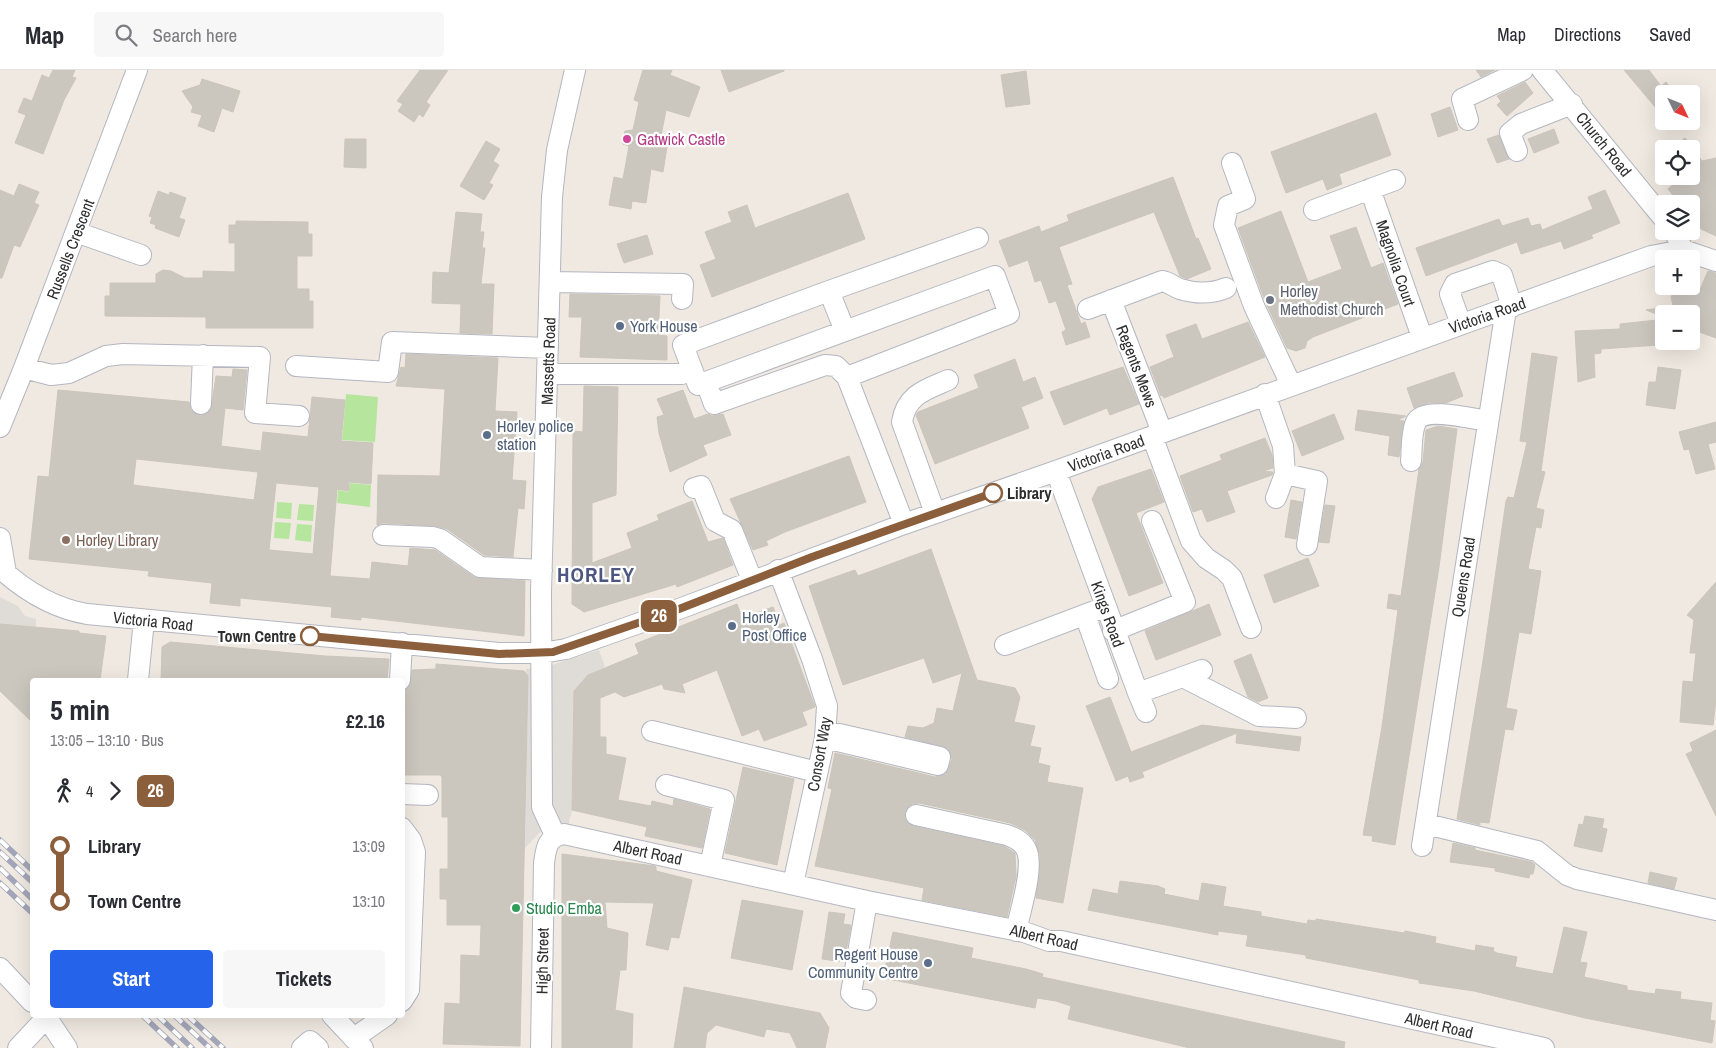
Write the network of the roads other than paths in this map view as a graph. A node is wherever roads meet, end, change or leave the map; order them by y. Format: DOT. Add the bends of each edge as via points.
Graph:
graph roads {
  1 [pos="137,70"];
  2 [pos="576,70"];
  3 [pos="1523,70"];
  4 [pos="1542,70"];
  5 [pos="1572,104"];
  6 [pos="1468,120"];
  7 [pos="1517,151"];
  8 [pos="1232,163"];
  9 [pos="1395,180"];
  10 [pos="1370,189"];
  11 [pos="1655,208"];
  12 [pos="1314,210"];
  13 [pos="76,232"];
  14 [pos="978,238"];
  15 [pos="1678,240"];
  16 [pos="1683,250"];
  17 [pos="141,255"];
  18 [pos="1655,255"];
  19 [pos="1700,256"];
  20 [pos="1716,261"];
  21 [pos="550,282"];
  22 [pos="1226,288"];
  23 [pos="829,291"];
  24 [pos="682,299"];
  25 [pos="1111,300"];
  26 [pos="1509,308"];
  27 [pos="1088,309"];
  28 [pos="1461,324"];
  29 [pos="845,331"];
  30 [pos="1422,337"];
  31 [pos="548,348"];
  32 [pos="204,356"];
  33 [pos="296,366"];
  34 [pos="24,368"];
  35 [pos="548,374"];
  36 [pos="699,376"];
  37 [pos="847,377"];
  38 [pos="948,380"];
  39 [pos="1291,384"];
  40 [pos="1265,394"];
  41 [pos="201,404"];
  42 [pos="299,416"];
  43 [pos="1488,421"];
  44 [pos="0,427"];
  45 [pos="1157,434"];
  46 [pos="1411,461"];
  47 [pos="1056,471"];
  48 [pos="1285,474"];
  49 [pos="694,488"];
  50 [pos="1276,498"];
  51 [pos="935,513"];
  52 [pos="1152,521"];
  53 [pos="904,524"];
  54 [pos="383,535"];
  55 [pos="0,538"];
  56 [pos="1307,545"];
  57 [pos="3,570"];
  58 [pos="542,570"];
  59 [pos="778,570"];
  60 [pos="752,580"];
  61 [pos="1105,607"];
  62 [pos="1085,615"];
  63 [pos="144,620"];
  64 [pos="1252,628"];
  65 [pos="1114,631"];
  66 [pos="402,644"];
  67 [pos="1005,645"];
  68 [pos="542,653"];
  69 [pos="1202,670"];
  70 [pos="1183,677"];
  71 [pos="138,678"];
  72 [pos="400,678"];
  73 [pos="1108,679"];
  74 [pos="1138,693"];
  75 [pos="1146,712"];
  76 [pos="1296,718"];
  77 [pos="652,731"];
  78 [pos="817,772"];
  79 [pos="666,785"];
  80 [pos="405,794"];
  81 [pos="428,795"];
  82 [pos="916,815"];
  83 [pos="1426,824"];
  84 [pos="405,832"];
  85 [pos="551,840"];
  86 [pos="1422,846"];
  87 [pos="710,866"];
  88 [pos="793,884"];
  89 [pos="867,901"];
  90 [pos="1716,910"];
  91 [pos="408,916"];
  92 [pos="1020,931"];
  93 [pos="0,968"];
  94 [pos="405,997"];
  95 [pos="30,1000"];
  96 [pos="866,1000"];
  97 [pos="44,1018"];
  98 [pos="47,1018"];
  99 [pos="335,1018"];
  100 [pos="384,1018"];
  101 [pos="358,1043"];
  102 [pos="18,1048"];
  103 [pos="67,1048"];
  104 [pos="302,1048"];
  105 [pos="318,1048"];
  106 [pos="541,1048"];
  107 [pos="1540,1048"];
  1 -- 13 [label="street, Russells Crescent"];
  2 -- 21 [label="street, Massetts Road" via="556,159"];
  3 -- 6 [label="street" via="1462,100"];
  4 -- 5 [label="street, Church Road"];
  5 -- 7 [label="street" via="1520,124 1510,133"];
  5 -- 11 [label="street, Church Road"];
  8 -- 39 [label="street" via="1245,199 1228,206 1224,225 1254,306"];
  9 -- 10 [label="street"];
  10 -- 12 [label="street"];
  10 -- 30 [label="street, Magnolia Court"];
  13 -- 17 [label="street"];
  13 -- 34 [label="street, Russells Crescent"];
  14 -- 23 [label="street"];
  15 -- 16 [label="street"];
  18 -- 26 [label="street, Victoria Road"];
  19 -- 20 [label="street, Victoria Road"];
  21 -- 24 [label="street" via="683,284"];
  21 -- 31 [label="street, Massetts Road"];
  22 -- 25 [label="street" via="1212,293 1202,292 1162,281"];
  23 -- 29 [label="street"];
  23 -- 36 [label="street" via="683,345"];
  25 -- 27 [label="street"];
  25 -- 45 [label="street, Regents Mews"];
  26 -- 28 [label="street, Victoria Road"];
  26 -- 28 [label="street" via="1502,275 1493,271 1455,284 1450,294"];
  26 -- 43 [label="street, Queens Road"];
  28 -- 30 [label="street, Victoria Road"];
  29 -- 36 [label="street"];
  29 -- 37 [label="street" via="995,276 1009,314"];
  30 -- 39 [label="street, Victoria Road"];
  31 -- 33 [label="street" via="392,342 388,372"];
  31 -- 35 [label="street, Massetts Road"];
  32 -- 34 [label="street" via="106,356 69,373 52,375"];
  32 -- 41 [label="street"];
  32 -- 42 [label="street" via="260,357 255,412"];
  34 -- 44 [label="street, Russells Crescent"];
  35 -- 36 [label="street"];
  35 -- 58 [label="street, Massetts Road"];
  36 -- 37 [label="street" via="714,404 825,365 836,366"];
  37 -- 53 [label="street"];
  38 -- 51 [label="street" via="918,393 904,410 902,422"];
  39 -- 40 [label="street, Victoria Road"];
  40 -- 45 [label="street, Victoria Road"];
  40 -- 48 [label="street" via="1283,446"];
  43 -- 46 [label="street" via="1440,414 1423,415 1416,422"];
  43 -- 83 [label="street, Queens Road"];
  45 -- 47 [label="street, Victoria Road"];
  45 -- 64 [label="street, Regents Mews" via="1191,541 1206,558 1232,578"];
  47 -- 51 [label="street, Victoria Road"];
  47 -- 61 [label="street, Kings Road"];
  48 -- 50 [label="street"];
  48 -- 56 [label="street" via="1317,481"];
  49 -- 60 [label="street" via="701,486 716,521 732,530"];
  51 -- 53 [label="street, Victoria Road"];
  52 -- 65 [label="street" via="1185,602"];
  53 -- 59 [label="street, Victoria Road"];
  54 -- 58 [label="street" via="433,537 480,567"];
  55 -- 57 [label="street"];
  57 -- 63 [label="street, Victoria Road" via="44,600 68,611"];
  58 -- 68 [label="street, Massetts Road"];
  59 -- 60 [label="street, Victoria Road"];
  59 -- 78 [label="street, Consort Way" via="827,706 826,735"];
  60 -- 68 [label="street, Victoria Road" via="566,649"];
  61 -- 62 [label="street"];
  61 -- 65 [label="street, Kings Road"];
  62 -- 67 [label="street"];
  62 -- 73 [label="street"];
  63 -- 66 [label="street, Victoria Road"];
  63 -- 71 [label="street"];
  65 -- 74 [label="street, Kings Road"];
  66 -- 68 [label="street, Victoria Road" via="499,654"];
  66 -- 72 [label="street"];
  68 -- 85 [label="street" via="542,807"];
  69 -- 70 [label="street"];
  70 -- 74 [label="street"];
  70 -- 76 [label="street" via="1259,716"];
  74 -- 75 [label="street, Kings Road"];
  77 -- 78 [label="street"];
  78 -- 88 [label="street, Consort Way"];
  79 -- 87 [label="street" via="724,800"];
  80 -- 81 [label="street"];
  82 -- 92 [label="street" via="1007,835 1025,847 1029,862"];
  83 -- 86 [label="street, Queens Road"];
  83 -- 90 [label="street" via="1537,851 1577,879"];
  84 -- 91 [label="street" via="415,852"];
  85 -- 87 [label="street, Albert Road" via="564,834"];
  85 -- 106 [label="street, High Street" via="544,863"];
  87 -- 88 [label="street, Albert Road"];
  88 -- 89 [label="street, Albert Road"];
  89 -- 92 [label="street, Albert Road"];
  89 -- 96 [label="street" via="852,993 856,998"];
  91 -- 94 [label="street" via="409,990"];
  92 -- 107 [label="street, Albert Road" via="1049,941 1061,941"];
  93 -- 95 [label="street"];
  97 -- 102 [label="street"];
  98 -- 103 [label="street"];
  99 -- 101 [label="street"];
  100 -- 101 [label="street"];
  104 -- 105 [label="street" via="310,1041"];
}
